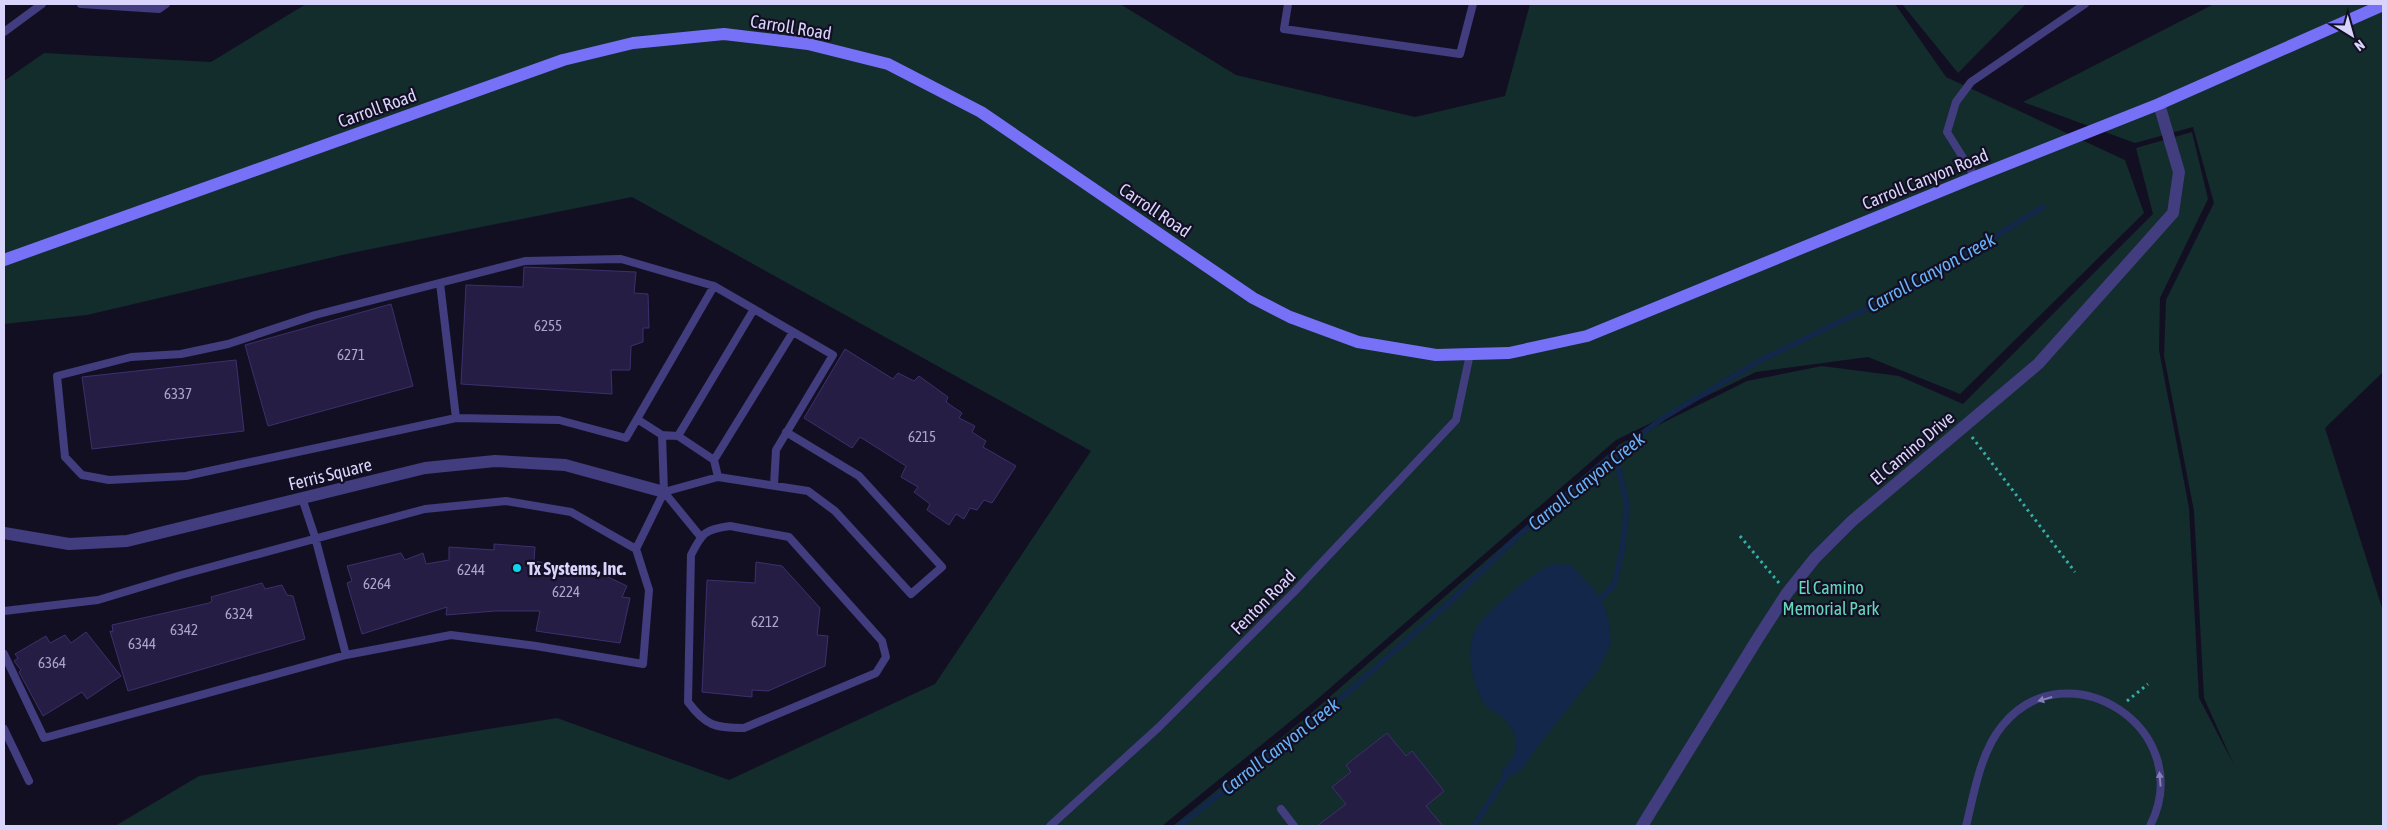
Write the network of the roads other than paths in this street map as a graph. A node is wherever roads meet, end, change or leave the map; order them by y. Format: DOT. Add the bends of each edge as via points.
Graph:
graph roads {
  1 [pos="42,4"];
  2 [pos="81,4"];
  3 [pos="166,4"];
  4 [pos="1288,4"];
  5 [pos="1473,4"];
  6 [pos="2086,4"];
  7 [pos="2383,5"];
  8 [pos="4,32"];
  9 [pos="2159,104"];
  10 [pos="1975,177"];
  11 [pos="4,260"];
  12 [pos="440,283"];
  13 [pos="714,286"];
  14 [pos="754,309"];
  15 [pos="793,332"];
  16 [pos="1470,354"];
  17 [pos="456,418"];
  18 [pos="636,420"];
  19 [pos="786,432"];
  20 [pos="662,435"];
  21 [pos="678,436"];
  22 [pos="714,460"];
  23 [pos="718,477"];
  24 [pos="774,485"];
  25 [pos="664,492"];
  26 [pos="302,498"];
  27 [pos="4,533"];
  28 [pos="700,536"];
  29 [pos="315,537"];
  30 [pos="636,549"];
  31 [pos="4,611"];
  32 [pos="4,654"];
  33 [pos="346,655"];
  34 [pos="4,729"];
  35 [pos="29,781"];
  36 [pos="1281,809"];
  37 [pos="1050,826"];
  38 [pos="1294,826"];
  39 [pos="1642,826"];
  40 [pos="1966,826"];
  41 [pos="2150,826"];
  1 -- 8 [label="lane"];
  2 -- 3 [label="lane" via="159,9"];
  4 -- 5 [label="lane" via="1284,28 1460,54"];
  6 -- 10 [label="lane" via="1971,82 1956,102 1947,132"];
  7 -- 9 [label="main road, Carroll Canyon Road"];
  9 -- 10 [label="main road, Carroll Canyon Road"];
  9 -- 39 [label="street, El Camino Drive" via="2179,172 2173,213 2038,364 1852,521 1815,558 1787,593"];
  10 -- 16 [label="main road, Carroll Canyon Road" via="1587,336 1508,353"];
  11 -- 16 [label="main road, Carroll Road" via="563,60 633,43 724,34 808,44 888,64 981,112 1253,298 1290,317 1358,342 1386,348 1436,355"];
  12 -- 13 [label="lane" via="525,261 620,259"];
  12 -- 17 [label="lane"];
  12 -- 17 [label="lane" via="315,314 228,344 181,354 131,357 57,376 65,457 82,475 109,480 186,476"];
  13 -- 14 [label="lane"];
  13 -- 18 [label="lane"];
  14 -- 15 [label="lane"];
  14 -- 21 [label="lane"];
  15 -- 19 [label="lane" via="833,355"];
  15 -- 22 [label="lane"];
  16 -- 37 [label="lane, Fenton Road" via="1456,420 1450,427 1160,728"];
  17 -- 18 [label="lane" via="558,420 626,438"];
  18 -- 20 [label="lane"];
  19 -- 24 [label="lane" via="776,450"];
  19 -- 24 [label="lane" via="859,476 942,567 911,594 835,511 808,491"];
  20 -- 21 [label="lane"];
  20 -- 25 [label="lane"];
  21 -- 22 [label="lane"];
  22 -- 23 [label="lane"];
  23 -- 24 [label="lane"];
  23 -- 25 [label="lane"];
  25 -- 26 [label="street, Ferris Square" via="565,465 496,460 425,468"];
  25 -- 28 [label="lane"];
  25 -- 30 [label="lane"];
  26 -- 27 [label="street, Ferris Square" via="127,542 69,544"];
  26 -- 29 [label="lane"];
  28 -- 28 [label="lane" via="715,528 730,526 788,537 882,641 886,657 876,672 744,728 723,728 702,719 688,702 691,555"];
  29 -- 30 [label="lane" via="425,509 506,501 571,512"];
  29 -- 31 [label="lane" via="98,600"];
  29 -- 33 [label="lane"];
  30 -- 33 [label="lane" via="649,590 643,664 451,635"];
  32 -- 33 [label="lane" via="44,738"];
  34 -- 35 [label="lane"];
  36 -- 38 [label="lane"];
  41 -- 40 [label="lane, one-way" via="2161,787 2159,764 2151,743 2139,725 2120,708 2097,698 2072,694 2046,697 2024,707 2002,726 1988,750"];
}
